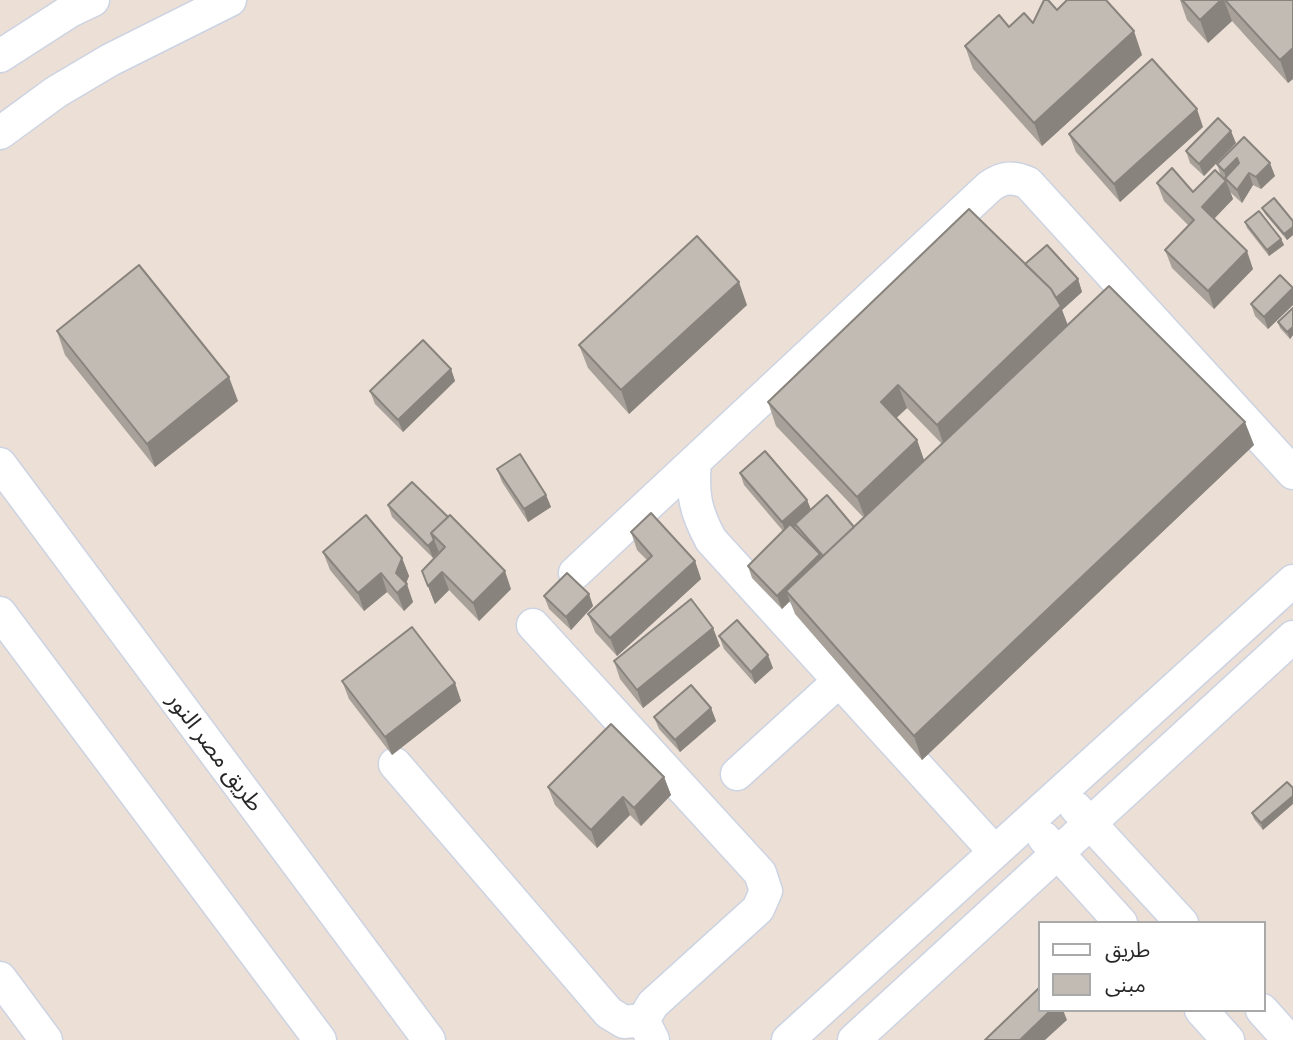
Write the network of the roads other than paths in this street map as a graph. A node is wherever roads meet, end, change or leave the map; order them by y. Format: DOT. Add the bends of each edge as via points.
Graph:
graph roads {
  1 [pos="93,0"];
  2 [pos="230,0"];
  3 [pos="0,56"];
  4 [pos="0,133"];
  5 [pos="695,461"];
  6 [pos="0,464"];
  7 [pos="1293,473"];
  8 [pos="575,573"];
  9 [pos="1293,581"];
  10 [pos="0,613"];
  11 [pos="533,625"];
  12 [pos="1293,637"];
  13 [pos="839,681"];
  14 [pos="396,764"];
  15 [pos="737,774"];
  16 [pos="1061,793"];
  17 [pos="1028,822"];
  18 [pos="1090,823"];
  19 [pos="995,852"];
  20 [pos="1058,853"];
  21 [pos="1119,921"];
  22 [pos="1180,921"];
  23 [pos="0,978"];
  24 [pos="1203,1012"];
  25 [pos="1264,1012"];
  26 [pos="648,1030"];
  27 [pos="46,1040"];
  28 [pos="320,1040"];
  29 [pos="429,1040"];
  30 [pos="788,1040"];
  31 [pos="854,1040"];
  32 [pos="1228,1040"];
  33 [pos="1289,1040"];
  1 -- 3 [label="street"];
  2 -- 4 [label="street" via="110,60"];
  5 -- 7 [label="street" via="989,187 1008,178 1028,183"];
  5 -- 8 [label="street"];
  5 -- 13 [label="street" via="692,488 698,516 711,540"];
  6 -- 29 [label="street, طريق مصر النور"];
  9 -- 16 [label="street"];
  10 -- 28 [label="street"];
  11 -- 26 [label="street" via="760,873 766,891 758,909 653,1004"];
  12 -- 18 [label="street"];
  13 -- 15 [label="street"];
  13 -- 19 [label="street"];
  14 -- 26 [label="street" via="609,1013"];
  16 -- 17 [label="street"];
  16 -- 18 [label="street"];
  17 -- 19 [label="street"];
  17 -- 20 [label="street"];
  18 -- 20 [label="street"];
  18 -- 22 [label="street"];
  19 -- 30 [label="street"];
  20 -- 21 [label="street"];
  20 -- 31 [label="street"];
  23 -- 27 [label="street"];
  24 -- 32 [label="street"];
  25 -- 33 [label="street"];
}
